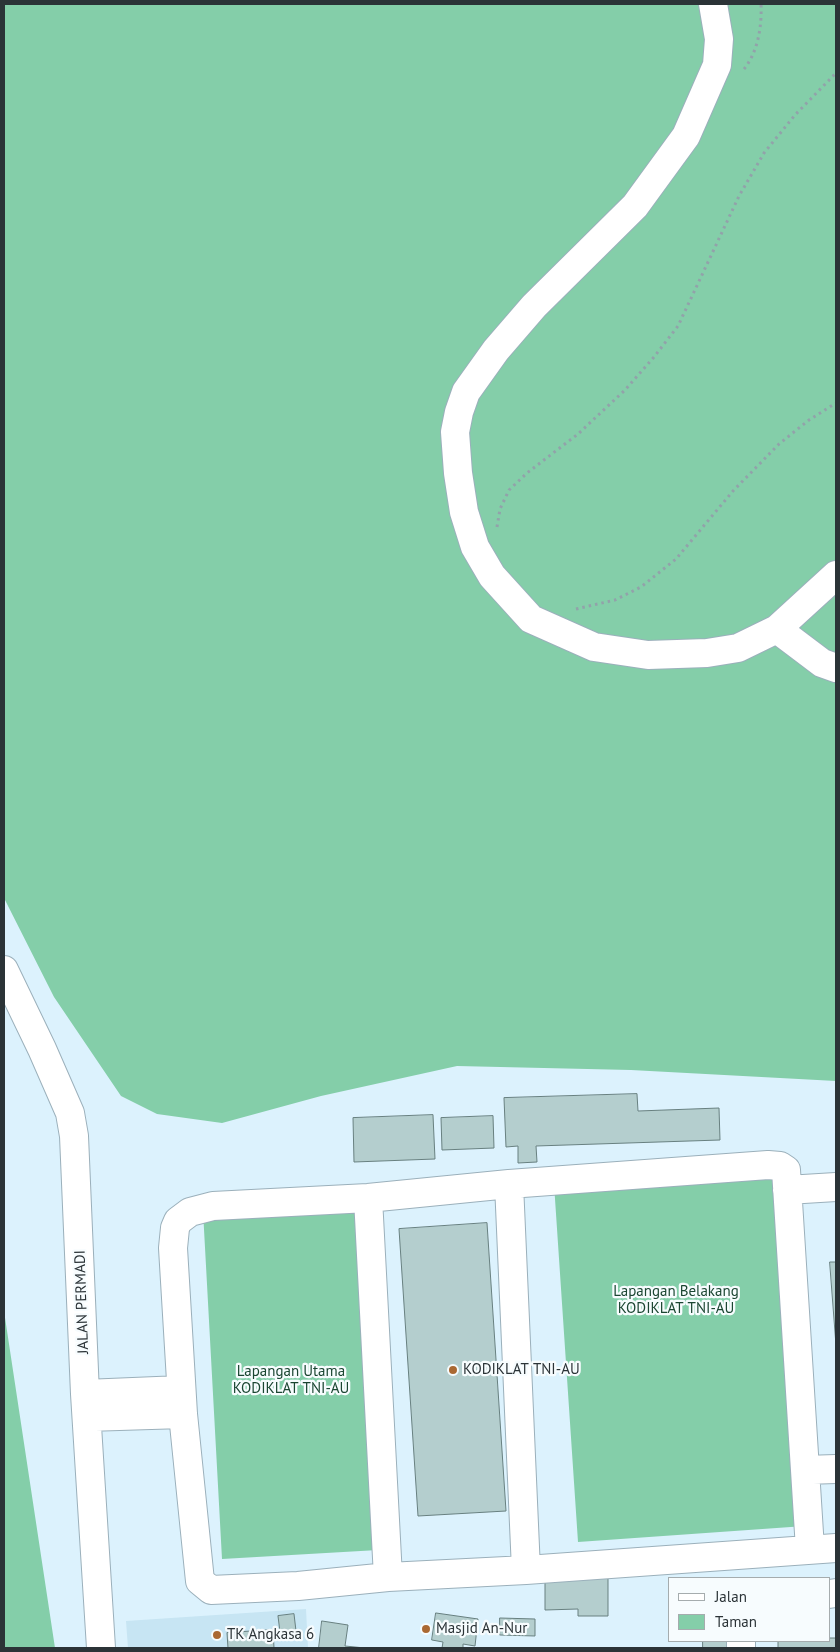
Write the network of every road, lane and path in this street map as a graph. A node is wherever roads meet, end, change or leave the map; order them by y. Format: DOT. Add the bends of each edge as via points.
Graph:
graph roads {
  1 [pos="713,4"];
  2 [pos="836,73"];
  3 [pos="836,403"];
  4 [pos="475,547"];
  5 [pos="836,575"];
  6 [pos="572,610"];
  7 [pos="777,629"];
  8 [pos="831,660"];
  9 [pos="4,970"];
  10 [pos="509,1184"];
  11 [pos="836,1187"];
  12 [pos="787,1190"];
  13 [pos="368,1198"];
  14 [pos="182,1402"];
  15 [pos="86,1406"];
  16 [pos="836,1469"];
  17 [pos="805,1470"];
  18 [pos="823,1549"];
  19 [pos="737,1567"];
  20 [pos="526,1570"];
  21 [pos="388,1578"];
  22 [pos="101,1648"];
  1 -- 4 [label="street" via="719,39 717,65 686,136 635,206 534,306 496,350 466,392 455,432 464,512"];
  2 -- 4 [label="path" via="764,153 739,196 678,326 625,390 578,434 509,490 500,509 494,540"];
  3 -- 6 [label="path" via="778,444 676,558 641,587 615,600"];
  4 -- 7 [label="street" via="492,576 531,619 594,647 648,655 707,654 738,648"];
  5 -- 7 [label="street"];
  7 -- 8 [label="street"];
  9 -- 15 [label="street, JALAN PERMADI" via="70,1113 74,1136"];
  10 -- 12 [label="street" via="780,1166 786,1170"];
  10 -- 13 [label="street"];
  10 -- 20 [label="street"];
  11 -- 12 [label="street"];
  12 -- 17 [label="street"];
  13 -- 14 [label="street" via="213,1206 190,1212 178,1221 173,1248"];
  13 -- 21 [label="street"];
  14 -- 15 [label="street"];
  14 -- 21 [label="street" via="200,1581 211,1590"];
  15 -- 22 [label="street, JALAN PERMADI"];
  16 -- 17 [label="street"];
  17 -- 18 [label="street"];
  18 -- 19 [label="street"];
  19 -- 20 [label="street"];
  20 -- 21 [label="street"];
}
